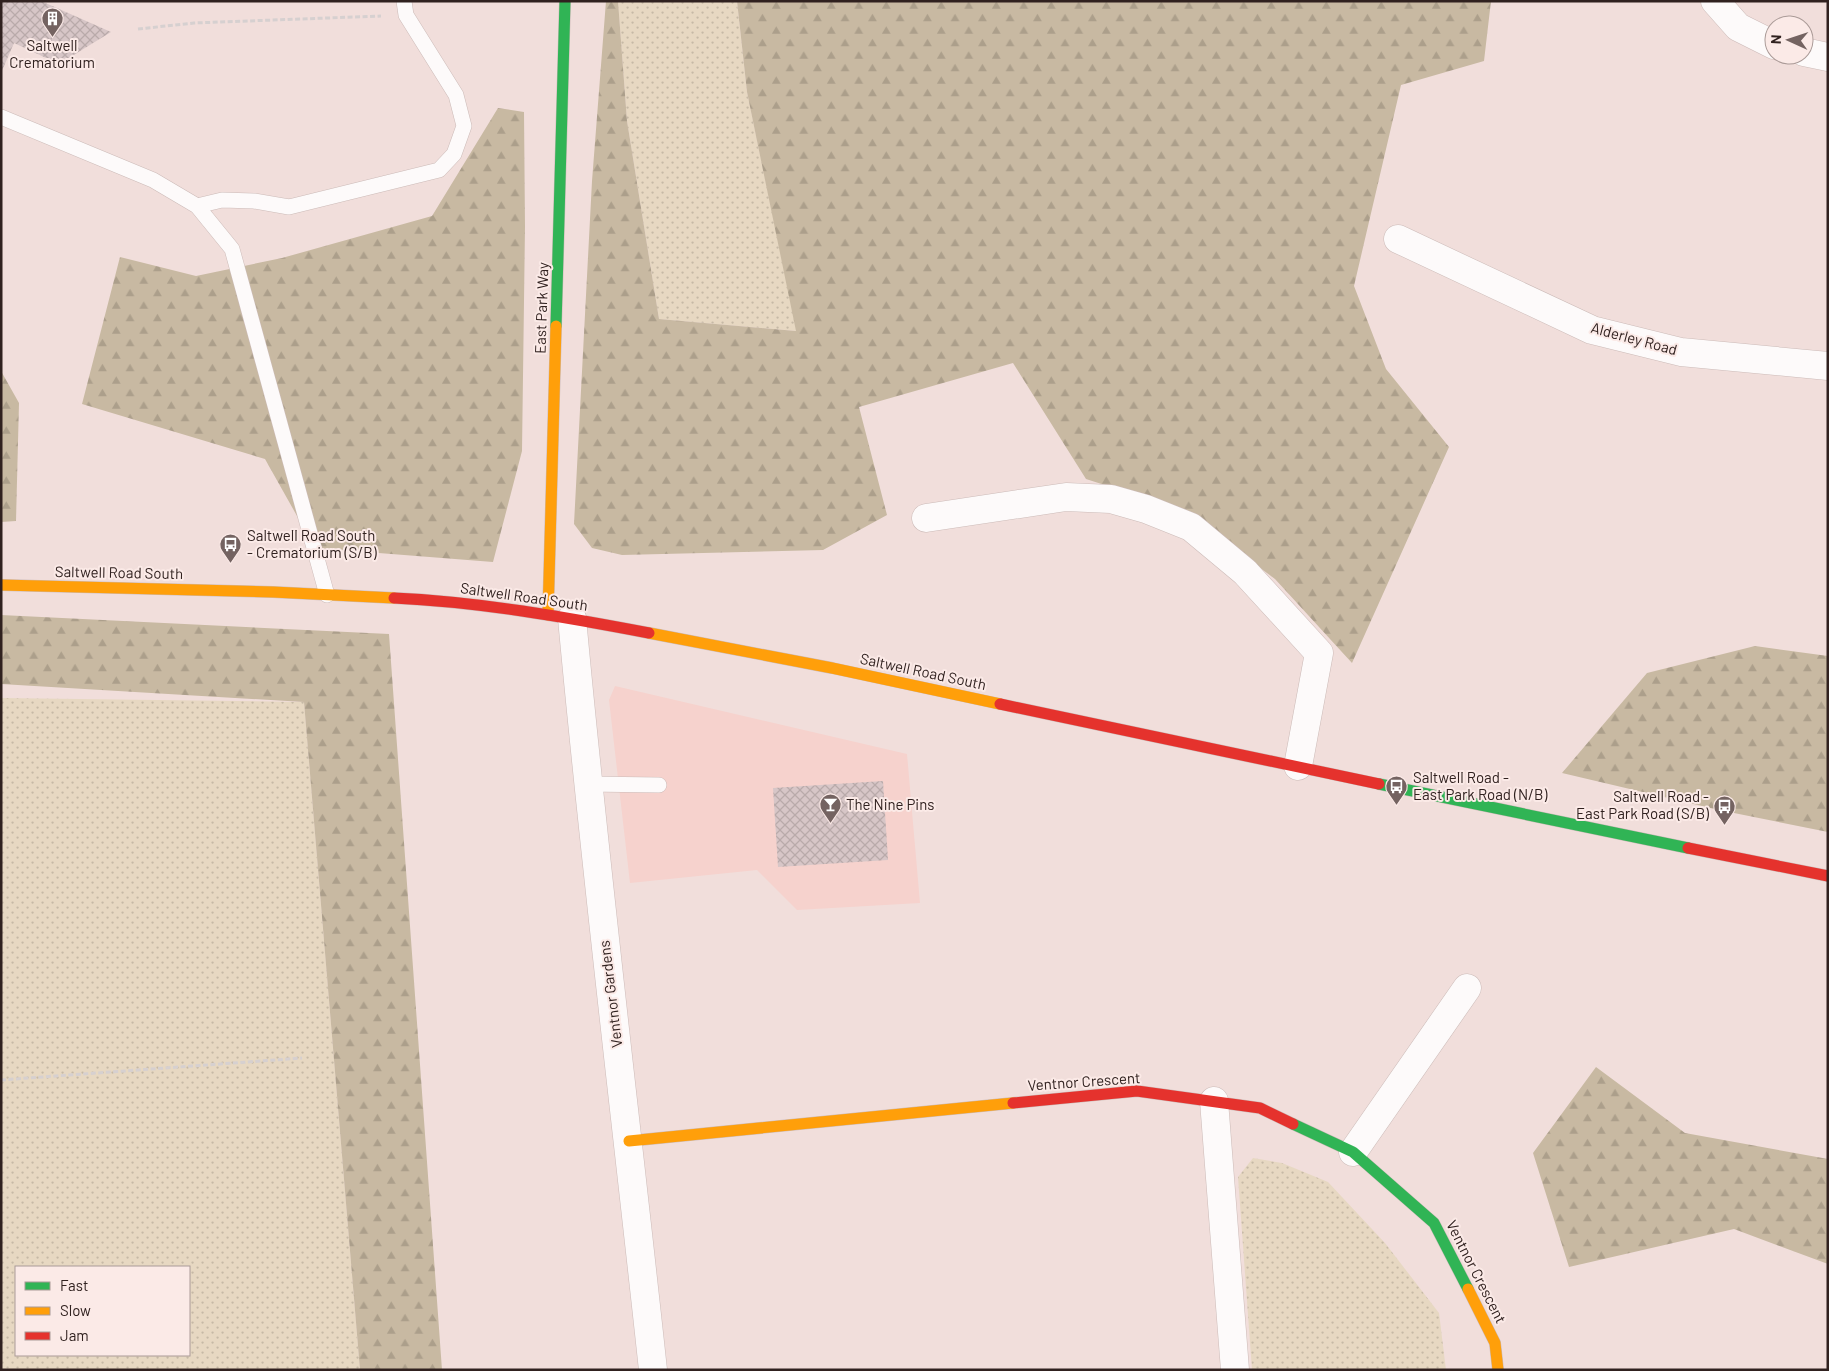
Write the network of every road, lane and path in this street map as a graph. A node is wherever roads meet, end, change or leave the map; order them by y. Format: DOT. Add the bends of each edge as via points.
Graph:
graph roads {
  1 [pos="565,1"];
  2 [pos="1714,1"];
  3 [pos="405,8"];
  4 [pos="138,29"];
  5 [pos="1764,40"];
  6 [pos="1814,54"];
  7 [pos="1828,57"];
  8 [pos="1,116"];
  9 [pos="197,206"];
  10 [pos="1398,239"];
  11 [pos="1828,366"];
  12 [pos="926,518"];
  13 [pos="1,585"];
  14 [pos="327,595"];
  15 [pos="560,616"];
  16 [pos="1298,766"];
  17 [pos="587,784"];
  18 [pos="659,785"];
  19 [pos="1828,876"];
  20 [pos="1467,988"];
  21 [pos="302,1058"];
  22 [pos="1,1080"];
  23 [pos="1214,1101"];
  24 [pos="629,1141"];
  25 [pos="1353,1152"];
  26 [pos="652,1370"];
  27 [pos="1235,1370"];
  28 [pos="1498,1370"];
  1 -- 15 [label="street, East Park Way"];
  2 -- 5 [label="street" via="1738,27"];
  3 -- 4 [label="path"];
  3 -- 9 [label="lane" via="456,95 464,126 454,154 439,170 290,207 222,200"];
  6 -- 7 [label="street"];
  8 -- 9 [label="lane" via="153,180"];
  9 -- 14 [label="lane" via="232,249"];
  10 -- 11 [label="street, Alderley Road" via="1592,330 1681,352"];
  12 -- 16 [label="street" via="1066,497 1111,499 1190,527 1246,572 1319,653"];
  13 -- 14 [label="street, Saltwell Road South"];
  14 -- 15 [label="street, Saltwell Road South" via="439,600"];
  15 -- 16 [label="street, Saltwell Road South" via="832,668"];
  15 -- 17 [label="street, Ventnor Gardens"];
  16 -- 19 [label="street, Saltwell Road South"];
  17 -- 18 [label="lane"];
  17 -- 24 [label="street, Ventnor Gardens"];
  20 -- 25 [label="street"];
  21 -- 22 [label="path"];
  23 -- 24 [label="street, Ventnor Crescent" via="1137,1091"];
  23 -- 25 [label="street, Ventnor Crescent" via="1260,1108"];
  23 -- 27 [label="street"];
  24 -- 26 [label="street, Ventnor Gardens"];
  25 -- 28 [label="street, Ventnor Crescent" via="1434,1223 1495,1343"];
}
